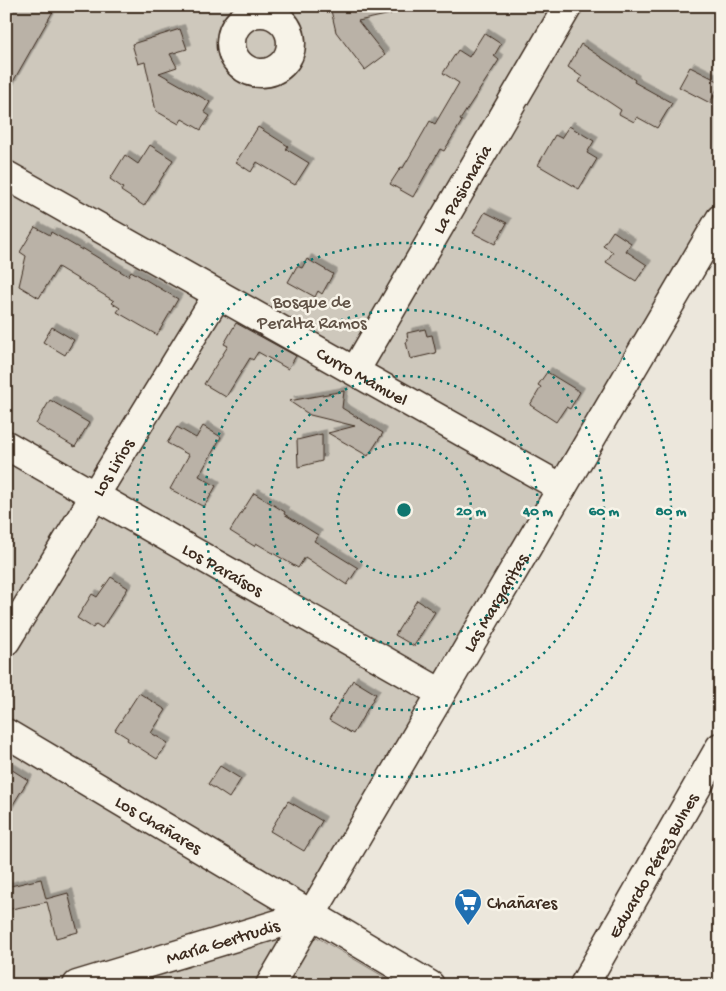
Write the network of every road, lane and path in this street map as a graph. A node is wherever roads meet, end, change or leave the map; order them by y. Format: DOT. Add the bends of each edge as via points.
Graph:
graph roads {
  1 [pos="568,6"];
  2 [pos="6,175"];
  3 [pos="720,219"];
  4 [pos="218,294"];
  5 [pos="355,371"];
  6 [pos="6,445"];
  7 [pos="562,488"];
  8 [pos="94,496"];
  9 [pos="6,641"];
  10 [pos="441,693"];
  11 [pos="6,733"];
  12 [pos="720,747"];
  13 [pos="311,914"];
  14 [pos="77,985"];
  15 [pos="270,985"];
  16 [pos="430,985"];
  17 [pos="584,985"];
  1 -- 5 [label="street, La Pasionaria"];
  2 -- 4 [label="street, Curro Mamuel"];
  3 -- 7 [label="street, Las Margaritas"];
  4 -- 5 [label="street, Curro Mamuel"];
  4 -- 8 [label="street, Los Lirios"];
  5 -- 7 [label="street, Curro Mamuel"];
  6 -- 8 [label="street, Los Paraísos"];
  7 -- 10 [label="street, Las Margaritas"];
  8 -- 9 [label="street, Los Lirios"];
  8 -- 10 [label="street, Los Paraísos"];
  10 -- 13 [label="street, Las Margaritas"];
  11 -- 13 [label="street, Los Chañares"];
  12 -- 17 [label="street, Eduardo Pérez Bulnes"];
  13 -- 14 [label="street, María Gertrudis"];
  13 -- 15 [label="street, Las Margaritas"];
  13 -- 16 [label="street, Los Chañares"];
}
